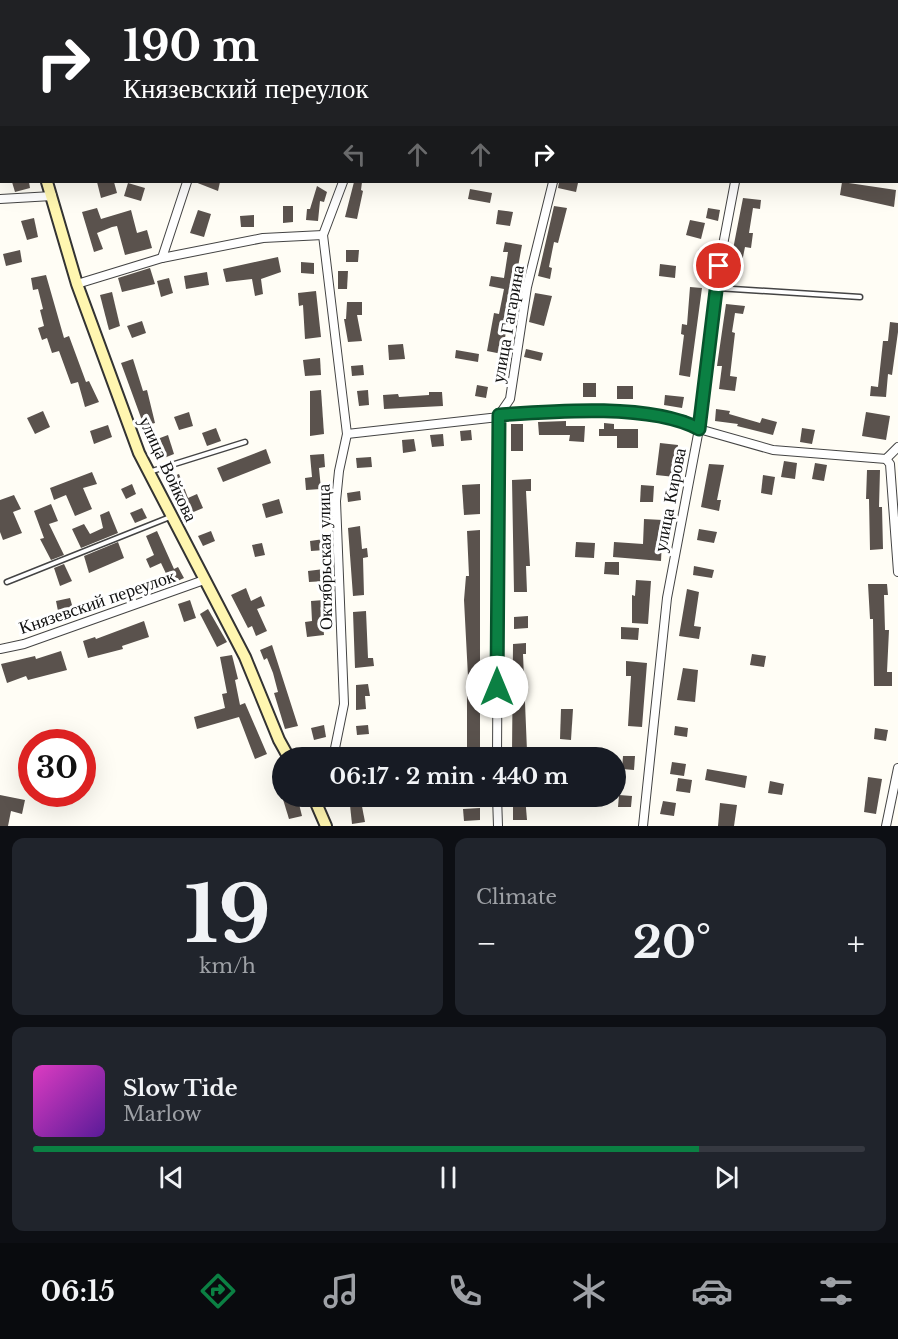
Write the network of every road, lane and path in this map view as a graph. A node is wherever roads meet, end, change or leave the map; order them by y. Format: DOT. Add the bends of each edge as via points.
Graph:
graph roads {
  1 [pos="47,183"];
  2 [pos="187,183"];
  3 [pos="343,183"];
  4 [pos="553,183"];
  5 [pos="735,183"];
  6 [pos="52,196"];
  7 [pos="0,199"];
  8 [pos="323,236"];
  9 [pos="162,258"];
  10 [pos="77,284"];
  11 [pos="716,288"];
  12 [pos="860,297"];
  13 [pos="499,415"];
  14 [pos="699,429"];
  15 [pos="347,434"];
  16 [pos="245,442"];
  17 [pos="898,448"];
  18 [pos="886,459"];
  19 [pos="149,472"];
  20 [pos="171,516"];
  21 [pos="898,572"];
  22 [pos="204,580"];
  23 [pos="7,582"];
  24 [pos="0,649"];
  25 [pos="283,747"];
  26 [pos="335,747"];
  27 [pos="497,747"];
  28 [pos="898,768"];
  29 [pos="320,807"];
  30 [pos="497,807"];
  31 [pos="326,826"];
  32 [pos="498,826"];
  33 [pos="643,826"];
  34 [pos="886,826"];
  1 -- 6 [label="street, улица Войкова"];
  2 -- 9 [label="street"];
  3 -- 8 [label="street, Октябрьская улица"];
  4 -- 13 [label="street, улица Гагарина" via="527,287 510,399"];
  5 -- 11 [label="street, улица Кирова"];
  6 -- 7 [label="street"];
  6 -- 10 [label="street, улица Войкова"];
  8 -- 9 [label="street" via="263,238"];
  8 -- 15 [label="street, Октябрьская улица"];
  9 -- 10 [label="street"];
  10 -- 19 [label="street, улица Войкова"];
  11 -- 12 [label="lane"];
  11 -- 14 [label="street, улица Кирова"];
  13 -- 14 [label="street" via="561,410 635,414 684,420"];
  13 -- 15 [label="street"];
  13 -- 27 [label="street, улица Гагарина"];
  14 -- 18 [label="street" via="773,450"];
  14 -- 33 [label="street, улица Кирова" via="667,598"];
  15 -- 26 [label="street, Октябрьская улица" via="336,501 344,704"];
  16 -- 19 [label="lane"];
  17 -- 18 [label="street"];
  18 -- 21 [label="street" via="890,464"];
  19 -- 20 [label="street, улица Войкова"];
  20 -- 22 [label="street, улица Войкова"];
  20 -- 23 [label="lane"];
  22 -- 24 [label="street, Князевский переулок"];
  22 -- 25 [label="street, улица Войкова" via="245,657"];
  28 -- 34 [label="street"];
  29 -- 31 [label="street"];
  30 -- 32 [label="street"];
}
